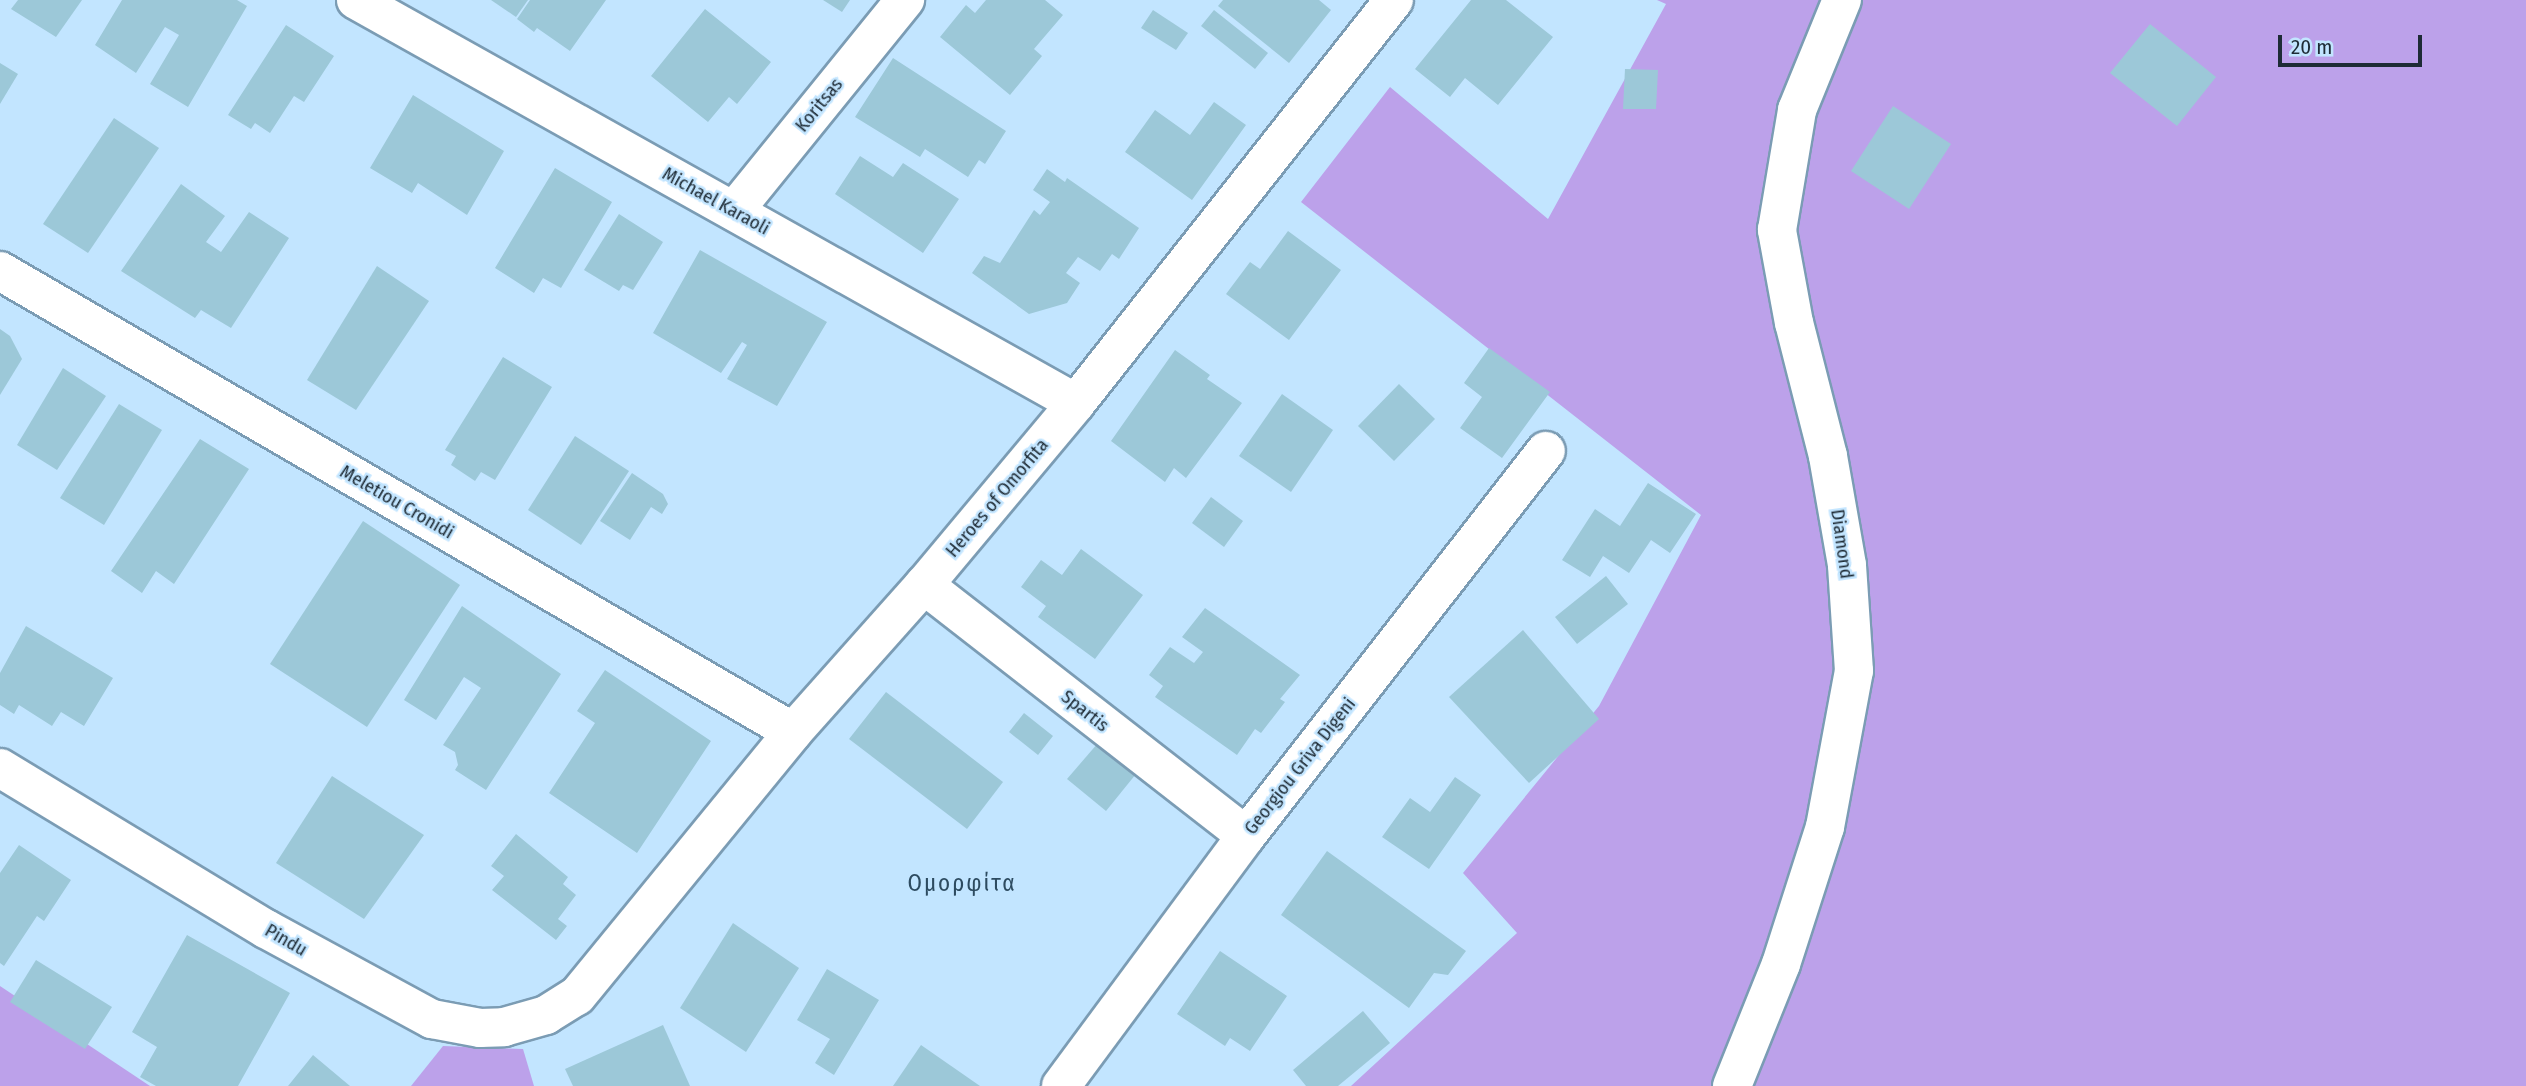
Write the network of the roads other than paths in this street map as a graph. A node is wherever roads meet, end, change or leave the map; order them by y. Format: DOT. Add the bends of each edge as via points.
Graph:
graph roads {
  1 [pos="356,0"];
  2 [pos="905,0"];
  3 [pos="1394,0"];
  4 [pos="1842,0"];
  5 [pos="734,211"];
  6 [pos="0,271"];
  7 [pos="1076,403"];
  8 [pos="1546,451"];
  9 [pos="924,585"];
  10 [pos="793,733"];
  11 [pos="0,768"];
  12 [pos="1246,836"];
  13 [pos="586,985"];
  14 [pos="1061,1086"];
  15 [pos="1732,1086"];
  1 -- 5 [label="street, Michael Karaoli"];
  2 -- 5 [label="street, Koritsas"];
  3 -- 7 [label="street, Heroes of Omorfita"];
  4 -- 15 [label="street, Diamond" via="1797,110 1777,230 1847,565 1854,671 1825,827 1781,964"];
  5 -- 7 [label="street, Michael Karaoli"];
  6 -- 10 [label="street, Meletiou Cronidi"];
  7 -- 9 [label="street, Heroes of Omorfita"];
  8 -- 12 [label="street, Georgiou Griva Digeni"];
  9 -- 10 [label="street, Heroes of Omorfita"];
  9 -- 12 [label="street, Spartis"];
  10 -- 13 [label="street, Heroes of Omorfita"];
  11 -- 13 [label="street, Pindu" via="266,929 432,1019 480,1028 504,1027 546,1015"];
  12 -- 14 [label="street, Georgiou Griva Digeni"];
}
